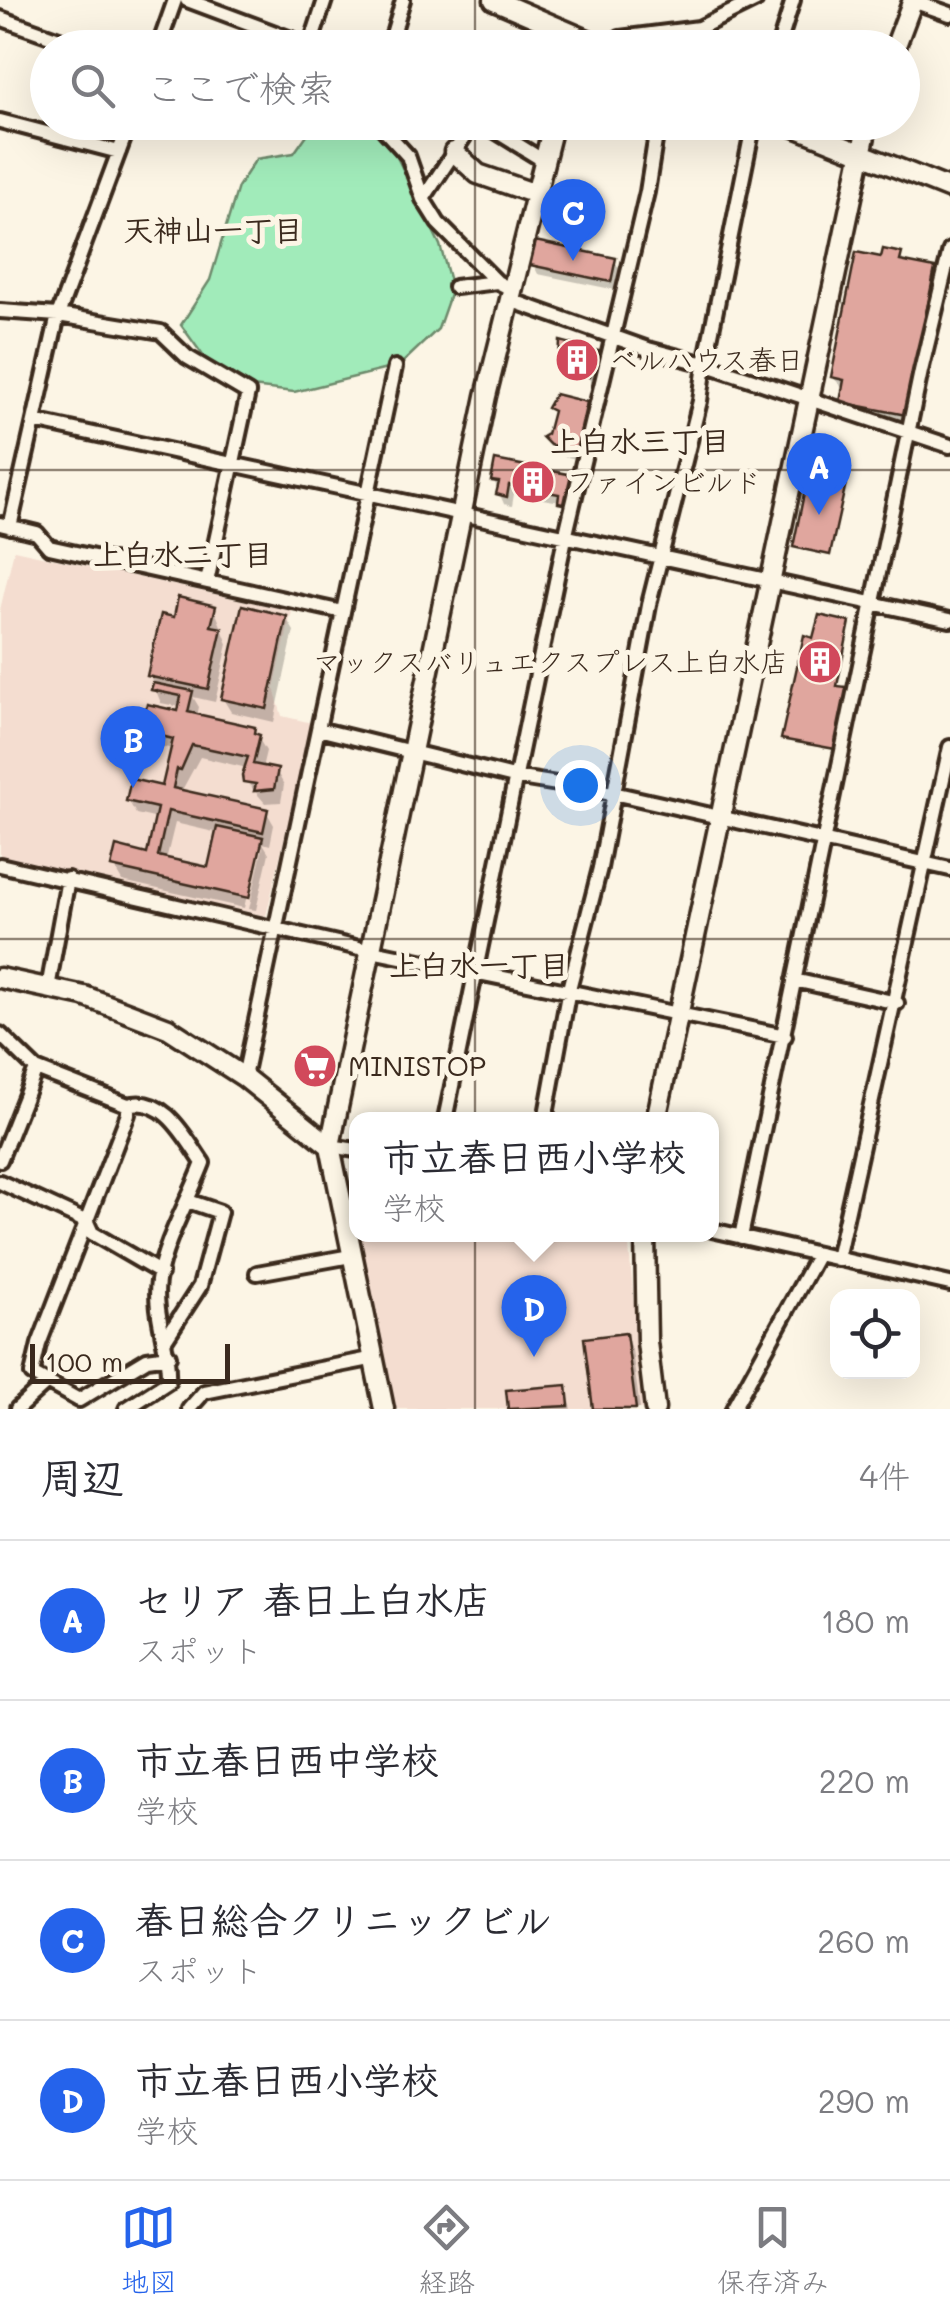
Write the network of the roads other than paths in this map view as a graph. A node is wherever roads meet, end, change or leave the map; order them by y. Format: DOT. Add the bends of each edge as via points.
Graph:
graph roads {
  1 [pos="175,0"];
  2 [pos="187,0"];
  3 [pos="325,0"];
  4 [pos="402,0"];
  5 [pos="494,0"];
  6 [pos="756,0"];
  7 [pos="793,0"];
  8 [pos="912,0"];
  9 [pos="950,14"];
  10 [pos="0,18"];
  11 [pos="564,28"];
  12 [pos="34,30"];
  13 [pos="164,30"];
  14 [pos="267,30"];
  15 [pos="315,30"];
  16 [pos="393,30"];
  17 [pos="568,30"];
  18 [pos="683,30"];
  19 [pos="784,30"];
  20 [pos="901,30"];
  21 [pos="0,121"];
  22 [pos="30,129"];
  23 [pos="73,140"];
  24 [pos="123,140"];
  25 [pos="393,140"];
  26 [pos="464,140"];
  27 [pos="508,140"];
  28 [pos="549,140"];
  29 [pos="655,140"];
  30 [pos="750,140"];
  31 [pos="829,140"];
  32 [pos="863,140"];
  33 [pos="119,152"];
  34 [pos="454,152"];
  35 [pos="860,152"];
  36 [pos="544,161"];
  37 [pos="950,189"];
  38 [pos="536,194"];
  39 [pos="423,199"];
  40 [pos="950,250"];
  41 [pos="455,287"];
  42 [pos="507,291"];
  43 [pos="0,311"];
  44 [pos="58,314"];
  45 [pos="611,334"];
  46 [pos="705,364"];
  47 [pos="395,367"];
  48 [pos="808,398"];
  49 [pos="34,421"];
  50 [pos="910,432"];
  51 [pos="950,446"];
  52 [pos="234,464"];
  53 [pos="369,492"];
  54 [pos="461,516"];
  55 [pos="5,525"];
  56 [pos="565,538"];
  57 [pos="661,556"];
  58 [pos="769,581"];
  59 [pos="207,582"];
  60 [pos="873,602"];
  61 [pos="343,612"];
  62 [pos="950,620"];
  63 [pos="318,729"];
  64 [pos="950,747"];
  65 [pos="413,751"];
  66 [pos="514,777"];
  67 [pos="613,793"];
  68 [pos="719,817"];
  69 [pos="824,838"];
  70 [pos="928,861"];
  71 [pos="0,866"];
  72 [pos="950,869"];
  73 [pos="68,879"];
  74 [pos="274,927"];
  75 [pos="372,951"];
  76 [pos="475,970"];
  77 [pos="0,978"];
  78 [pos="794,980"];
  79 [pos="48,988"];
  80 [pos="569,989"];
  81 [pos="897,1002"];
  82 [pos="679,1016"];
  83 [pos="0,1034"];
  84 [pos="785,1036"];
  85 [pos="36,1069"];
  86 [pos="244,1077"];
  87 [pos="128,1104"];
  88 [pos="447,1112"];
  89 [pos="546,1112"];
  90 [pos="658,1112"];
  91 [pos="330,1146"];
  92 [pos="349,1149"];
  93 [pos="0,1160"];
  94 [pos="0,1182"];
  95 [pos="188,1200"];
  96 [pos="87,1222"];
  97 [pos="719,1232"];
  98 [pos="741,1237"];
  99 [pos="349,1241"];
  100 [pos="349,1242"];
  101 [pos="646,1242"];
  102 [pos="818,1254"];
  103 [pos="352,1256"];
  104 [pos="837,1259"];
  105 [pos="161,1273"];
  106 [pos="257,1273"];
  107 [pos="950,1284"];
  108 [pos="165,1340"];
  109 [pos="169,1356"];
  110 [pos="375,1358"];
  111 [pos="47,1382"];
  112 [pos="17,1409"];
  113 [pos="126,1409"];
  114 [pos="189,1409"];
  115 [pos="384,1409"];
  116 [pos="655,1409"];
  117 [pos="733,1409"];
  1 -- 13 [label="street"];
  2 -- 14 [label="street"];
  3 -- 15 [label="street"];
  4 -- 16 [label="street"];
  5 -- 11 [label="street"];
  6 -- 18 [label="street"];
  7 -- 19 [label="street"];
  8 -- 9 [label="street"];
  8 -- 20 [label="street"];
  10 -- 12 [label="street"];
  11 -- 17 [label="street"];
  21 -- 22 [label="street"];
  23 -- 33 [label="street"];
  24 -- 33 [label="street"];
  25 -- 39 [label="street" via="408,156"];
  26 -- 34 [label="street"];
  27 -- 36 [label="street"];
  28 -- 36 [label="street"];
  29 -- 45 [label="street"];
  30 -- 46 [label="street"];
  31 -- 35 [label="street"];
  32 -- 35 [label="street"];
  33 -- 44 [label="street"];
  34 -- 38 [label="street" via="478,174"];
  34 -- 39 [label="street"];
  35 -- 37 [label="street"];
  35 -- 48 [label="street"];
  36 -- 38 [label="street"];
  38 -- 42 [label="street"];
  39 -- 42 [label="street" via="438,223"];
  40 -- 50 [label="street"];
  41 -- 42 [label="street"];
  42 -- 45 [label="street"];
  42 -- 54 [label="street"];
  43 -- 44 [label="street"];
  44 -- 49 [label="street"];
  44 -- 52 [label="street" via="160,332 187,357 248,393"];
  45 -- 46 [label="street"];
  45 -- 56 [label="street"];
  46 -- 48 [label="street"];
  46 -- 57 [label="street"];
  47 -- 53 [label="street"];
  48 -- 50 [label="street"];
  48 -- 58 [label="street"];
  49 -- 52 [label="street"];
  49 -- 55 [label="street"];
  50 -- 51 [label="street"];
  50 -- 60 [label="street"];
  52 -- 53 [label="street"];
  52 -- 59 [label="street"];
  53 -- 54 [label="street"];
  53 -- 61 [label="street"];
  54 -- 56 [label="street"];
  54 -- 65 [label="street"];
  55 -- 59 [label="street" via="37,533 50,547"];
  56 -- 57 [label="street"];
  56 -- 66 [label="street"];
  57 -- 58 [label="street"];
  57 -- 67 [label="street"];
  58 -- 60 [label="street"];
  58 -- 68 [label="street"];
  59 -- 61 [label="street"];
  60 -- 62 [label="street"];
  60 -- 69 [label="street"];
  61 -- 63 [label="street"];
  63 -- 65 [label="street"];
  63 -- 74 [label="street"];
  64 -- 70 [label="street"];
  65 -- 66 [label="street"];
  65 -- 75 [label="street"];
  66 -- 67 [label="street"];
  66 -- 76 [label="street"];
  67 -- 68 [label="street"];
  67 -- 80 [label="street"];
  68 -- 69 [label="street"];
  68 -- 82 [label="street"];
  69 -- 70 [label="street"];
  69 -- 78 [label="street"];
  70 -- 72 [label="street"];
  70 -- 81 [label="street"];
  71 -- 73 [label="street"];
  73 -- 74 [label="street"];
  73 -- 79 [label="street"];
  74 -- 75 [label="street"];
  74 -- 86 [label="street"];
  75 -- 76 [label="street"];
  75 -- 91 [label="street"];
  76 -- 80 [label="street"];
  76 -- 88 [label="street"];
  77 -- 79 [label="street"];
  78 -- 81 [label="street"];
  78 -- 84 [label="street"];
  79 -- 86 [label="street" via="168,1028"];
  80 -- 82 [label="street"];
  80 -- 89 [label="street"];
  81 -- 104 [label="street"];
  82 -- 84 [label="street"];
  82 -- 90 [label="street"];
  83 -- 85 [label="street"];
  84 -- 98 [label="street"];
  85 -- 87 [label="street"];
  85 -- 93 [label="street"];
  86 -- 91 [label="street"];
  87 -- 95 [label="street" via="159,1108 203,1163"];
  87 -- 96 [label="street"];
  91 -- 92 [label="street"];
  91 -- 99 [label="street"];
  94 -- 96 [label="street"];
  95 -- 105 [label="street"];
  95 -- 108 [label="street" via="220,1212 200,1286"];
  96 -- 105 [label="street" via="92,1233"];
  96 -- 111 [label="street" via="39,1344 32,1374"];
  97 -- 98 [label="street"];
  98 -- 102 [label="street"];
  100 -- 103 [label="street"];
  101 -- 116 [label="street"];
  102 -- 104 [label="street"];
  102 -- 117 [label="street"];
  103 -- 106 [label="street"];
  103 -- 110 [label="street"];
  104 -- 107 [label="street"];
  105 -- 108 [label="street" via="158,1314"];
  108 -- 109 [label="street"];
  109 -- 111 [label="street" via="147,1359 78,1400"];
  109 -- 113 [label="street" via="168,1382"];
  110 -- 114 [label="street" via="204,1392"];
  110 -- 115 [label="street"];
  111 -- 112 [label="street"];
}
